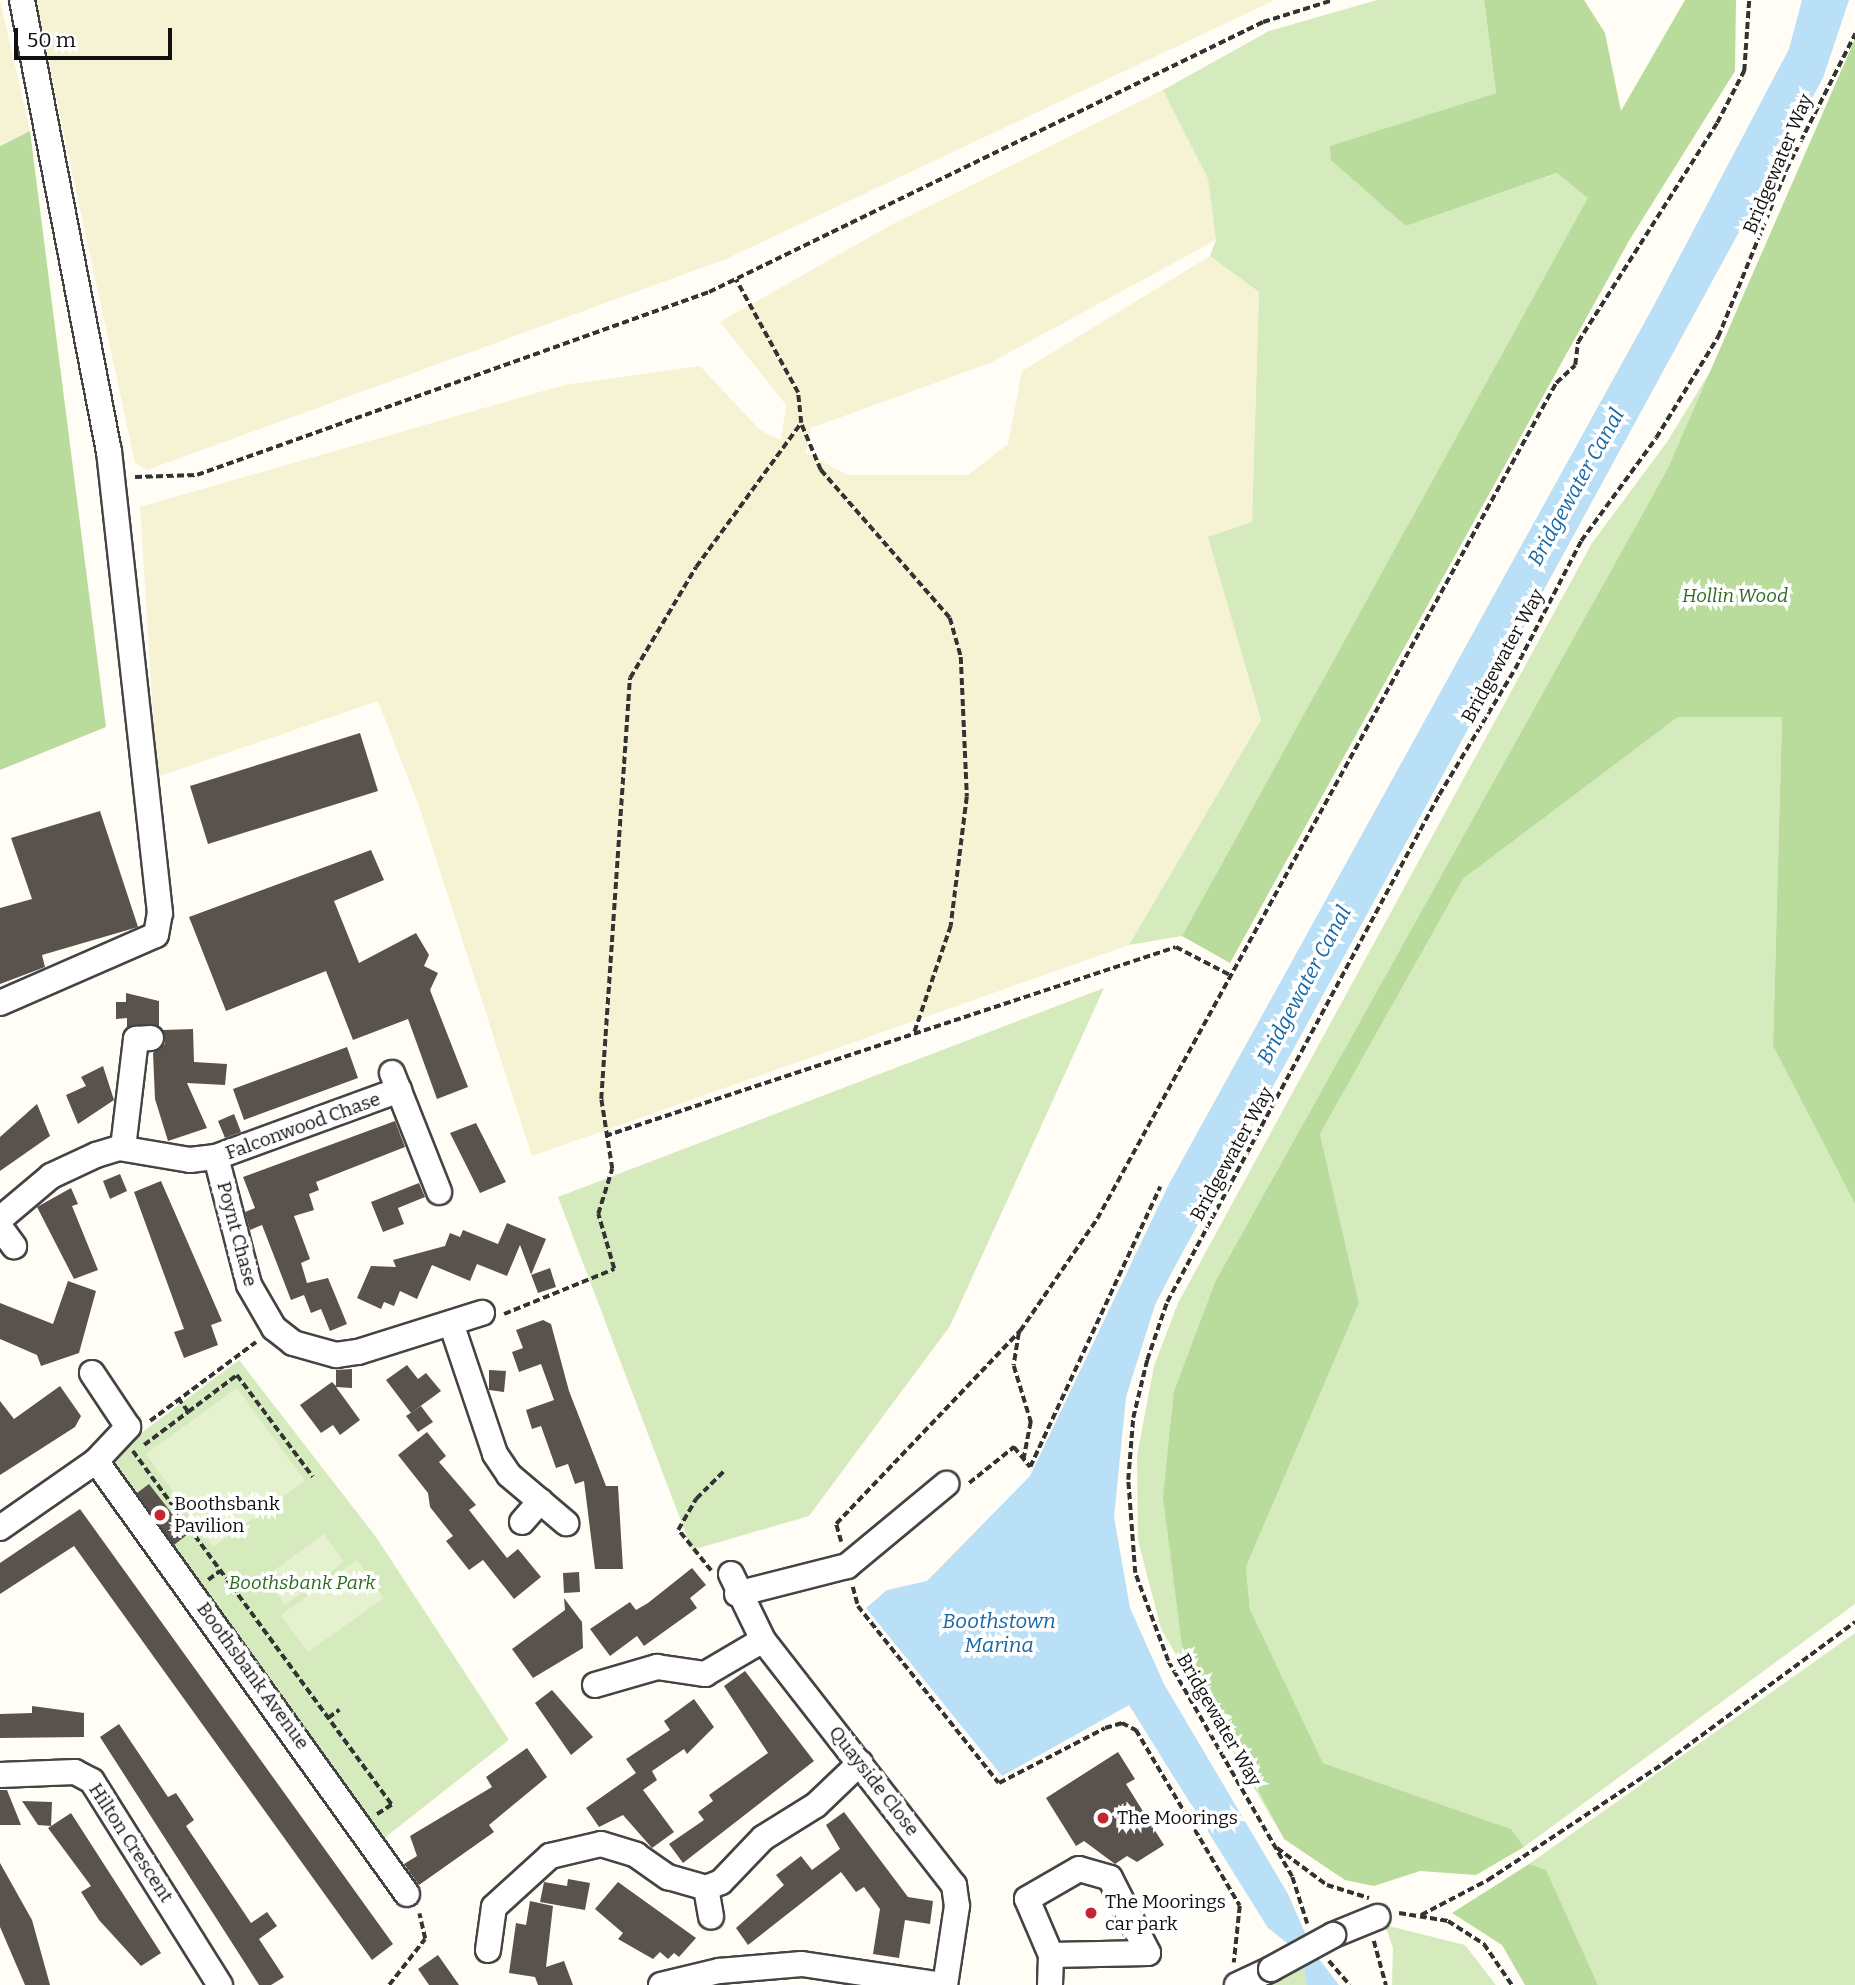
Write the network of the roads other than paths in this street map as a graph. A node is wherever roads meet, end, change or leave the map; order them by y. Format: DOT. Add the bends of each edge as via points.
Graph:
graph roads {
  1 [pos="22,0"];
  2 [pos="0,1003"];
  3 [pos="152,1038"];
  4 [pos="123,1149"];
  5 [pos="216,1157"];
  6 [pos="439,1192"];
  7 [pos="0,1219"];
  8 [pos="482,1313"];
  9 [pos="451,1324"];
  10 [pos="92,1373"];
  11 [pos="96,1461"];
  12 [pos="946,1484"];
  13 [pos="540,1501"];
  14 [pos="522,1522"];
  15 [pos="566,1523"];
  16 [pos="0,1528"];
  17 [pos="763,1640"];
  18 [pos="596,1685"];
  19 [pos="860,1763"];
  20 [pos="0,1774"];
  21 [pos="706,1888"];
  22 [pos="407,1894"];
  23 [pos="711,1917"];
  24 [pos="1373,1918"];
  25 [pos="488,1950"];
  26 [pos="1051,1955"];
  27 [pos="1242,1977"];
  28 [pos="220,1985"];
  29 [pos="661,1985"];
  30 [pos="944,1985"];
  31 [pos="1050,1985"];
  1 -- 2 [label="street" via="109,452 160,913 156,935"];
  3 -- 4 [label="street" via="136,1039"];
  4 -- 5 [label="street, Falconwood Chase" via="190,1160"];
  4 -- 7 [label="street, Falconwood Chase" via="51,1176"];
  5 -- 6 [label="street, Falconwood Chase" via="396,1082"];
  5 -- 9 [label="street, Poynt Chase" via="248,1286 274,1328 293,1343 336,1355"];
  8 -- 9 [label="street, Poynt Chase"];
  9 -- 13 [label="street" via="495,1454"];
  10 -- 11 [label="street" via="128,1427"];
  11 -- 16 [label="street"];
  11 -- 22 [label="street, Boothsbank Avenue" via="362,1825"];
  12 -- 17 [label="street, Quayside Close" via="847,1566 734,1584"];
  13 -- 14 [label="street"];
  13 -- 15 [label="street"];
  17 -- 18 [label="street" via="705,1674 657,1667 628,1684"];
  17 -- 19 [label="street, Quayside Close"];
  19 -- 21 [label="street" via="816,1805 763,1838 721,1882"];
  19 -- 30 [label="street, Quayside Close" via="954,1885 957,1906"];
  20 -- 28 [label="street, Hilton Crescent" via="75,1772 92,1780"];
  21 -- 23 [label="street"];
  21 -- 25 [label="street" via="668,1877 620,1848 582,1844 550,1856 480,1915"];
  24 -- 27 [label="street, bridge"];
  26 -- 26 [label="street" via="1027,1899 1079,1869 1110,1878 1148,1953"];
  26 -- 31 [label="street"];
  29 -- 30 [label="street" via="719,1971 802,1964"];
}
